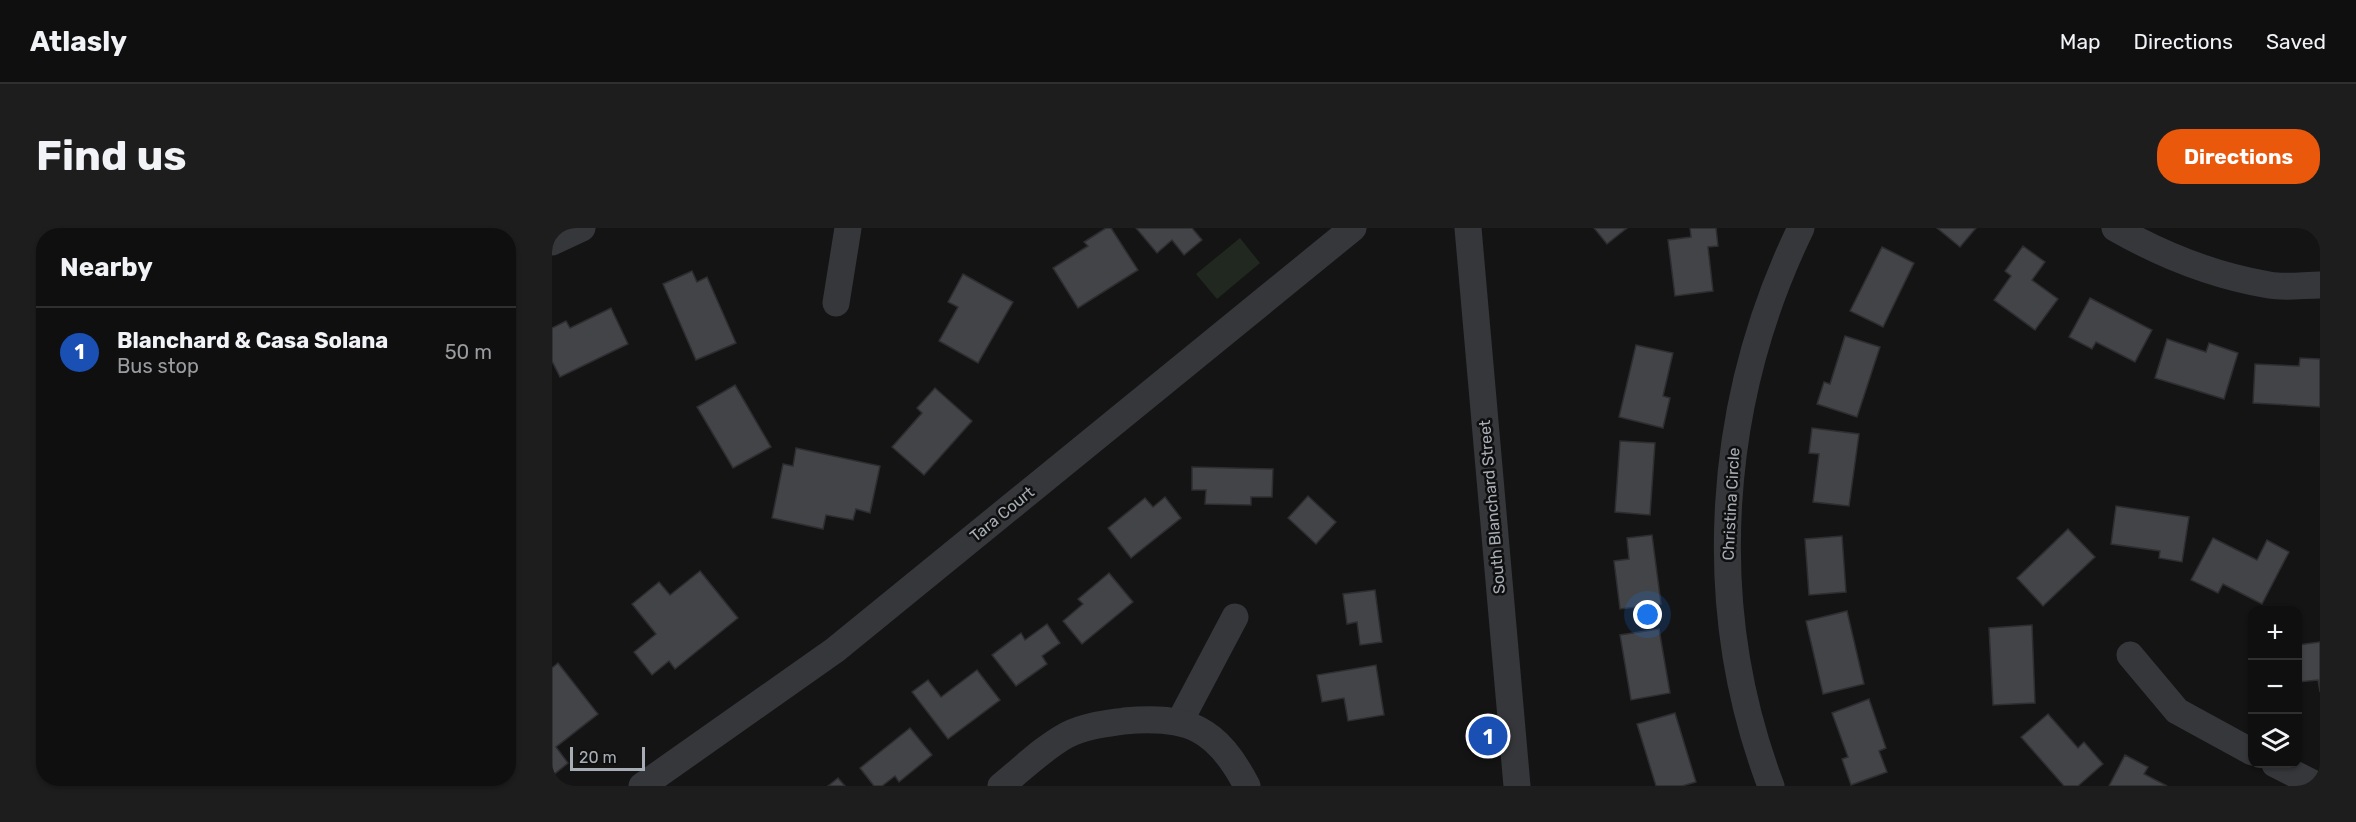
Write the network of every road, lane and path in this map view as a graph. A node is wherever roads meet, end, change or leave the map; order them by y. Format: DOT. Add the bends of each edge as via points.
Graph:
graph roads {
  1 [pos="582,228"];
  2 [pos="848,228"];
  3 [pos="1353,228"];
  4 [pos="1468,228"];
  5 [pos="1801,228"];
  6 [pos="2115,228"];
  7 [pos="552,242"];
  8 [pos="2320,285"];
  9 [pos="836,303"];
  10 [pos="1235,617"];
  11 [pos="2130,656"];
  12 [pos="1180,721"];
  13 [pos="2248,749"];
  14 [pos="2283,768"];
  15 [pos="642,786"];
  16 [pos="1001,786"];
  17 [pos="1247,786"];
  18 [pos="1517,786"];
  19 [pos="1771,786"];
  20 [pos="2318,786"];
  1 -- 7 [label="street"];
  2 -- 9 [label="street"];
  3 -- 15 [label="street, Tara Court" via="835,650"];
  4 -- 18 [label="street, South Blanchard Street"];
  5 -- 19 [label="street, Christina Circle" via="1758,335 1736,427 1728,489 1726,543 1735,653 1749,719"];
  6 -- 8 [label="street" via="2199,266 2271,285"];
  10 -- 12 [label="street"];
  11 -- 13 [label="street" via="2177,711"];
  12 -- 16 [label="street" via="1151,719 1081,729 1054,744"];
  12 -- 17 [label="street" via="1221,746"];
  14 -- 20 [label="street"];
}
